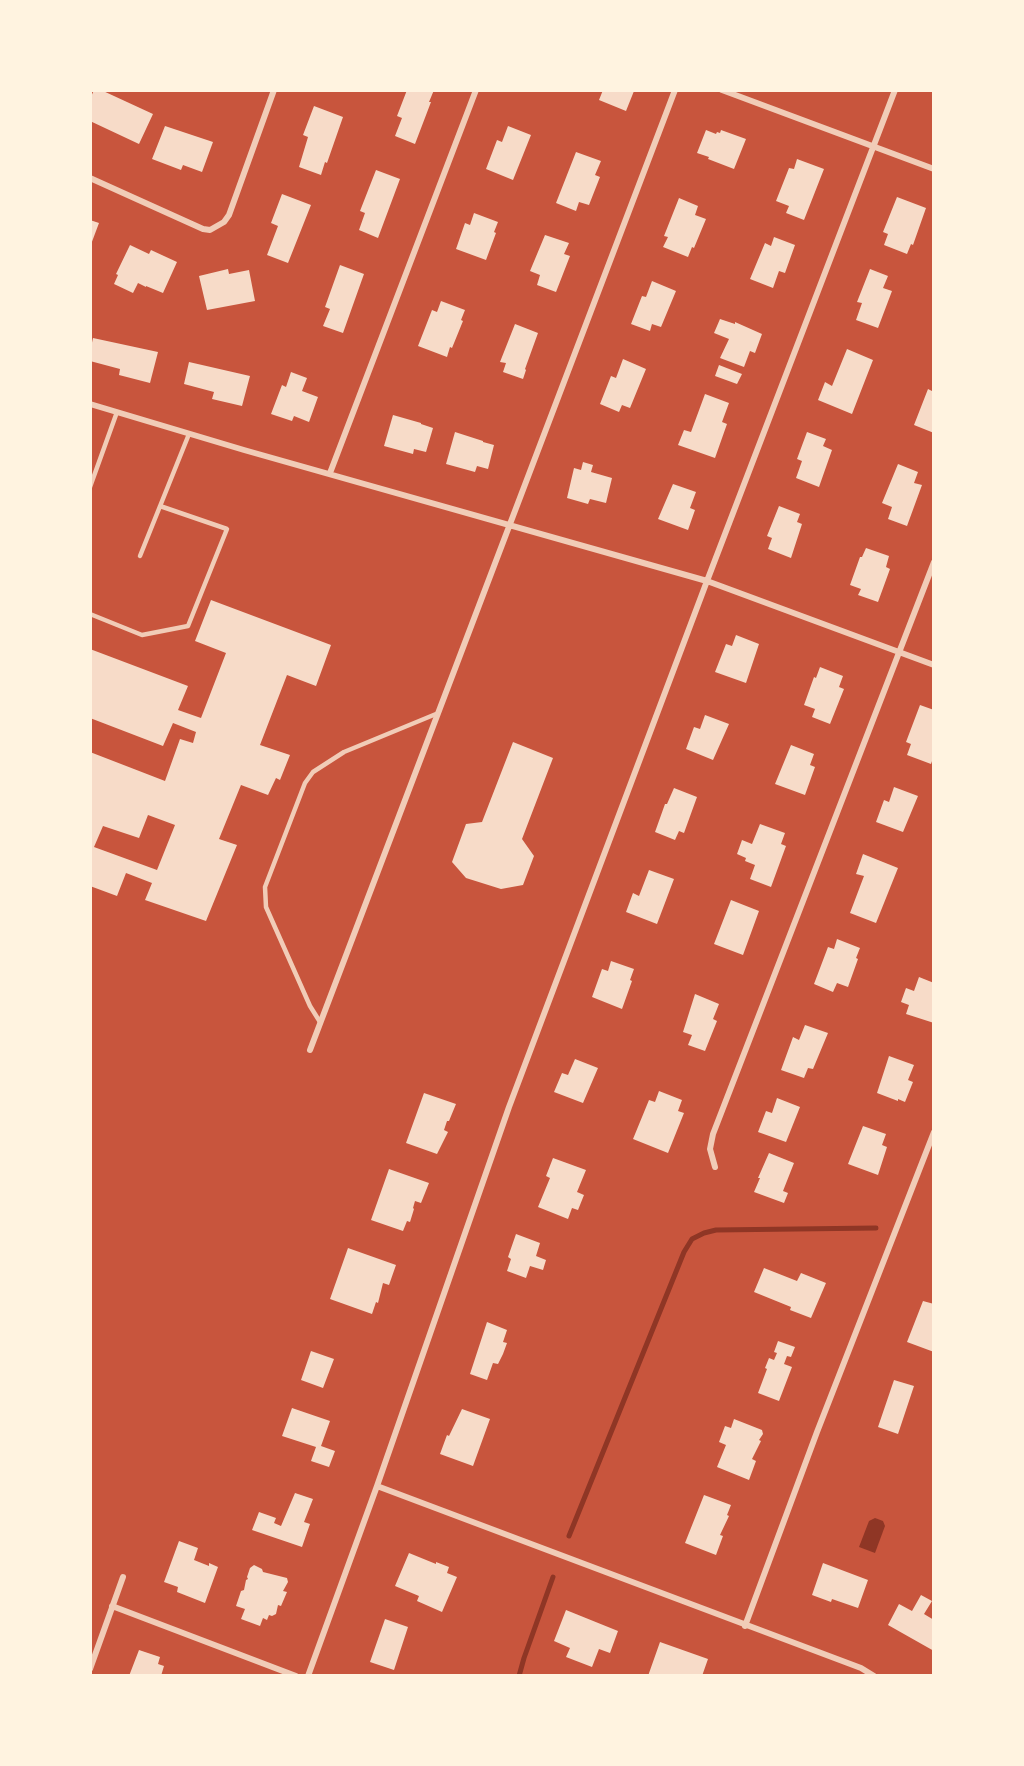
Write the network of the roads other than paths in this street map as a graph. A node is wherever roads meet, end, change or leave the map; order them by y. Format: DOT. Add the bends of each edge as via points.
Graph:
graph roads {
  1 [pos="274,90"];
  2 [pos="476,90"];
  3 [pos="675,90"];
  4 [pos="722,90"];
  5 [pos="895,90"];
  6 [pos="874,146"];
  7 [pos="934,169"];
  8 [pos="90,177"];
  9 [pos="90,404"];
  10 [pos="117,412"];
  11 [pos="189,434"];
  12 [pos="330,473"];
  13 [pos="90,487"];
  14 [pos="160,506"];
  15 [pos="509,525"];
  16 [pos="140,556"];
  17 [pos="934,562"];
  18 [pos="707,581"];
  19 [pos="90,614"];
  20 [pos="900,652"];
  21 [pos="934,665"];
  22 [pos="436,714"];
  23 [pos="320,1022"];
  24 [pos="310,1050"];
  25 [pos="934,1132"];
  26 [pos="715,1167"];
  27 [pos="377,1486"];
  28 [pos="123,1577"];
  29 [pos="112,1606"];
  30 [pos="745,1626"];
  31 [pos="90,1669"];
  32 [pos="296,1676"];
  33 [pos="308,1676"];
  34 [pos="874,1676"];
  1 -- 8 [label="street" via="229,215 210,230"];
  2 -- 12 [label="street"];
  3 -- 15 [label="street"];
  4 -- 6 [label="street"];
  5 -- 6 [label="street"];
  6 -- 7 [label="street"];
  6 -- 18 [label="street"];
  9 -- 10 [label="street"];
  10 -- 11 [label="street"];
  10 -- 13 [label="lane"];
  11 -- 12 [label="street"];
  11 -- 14 [label="lane"];
  12 -- 15 [label="street"];
  14 -- 16 [label="lane"];
  14 -- 19 [label="lane" via="227,529 188,626 142,635"];
  15 -- 18 [label="street"];
  15 -- 22 [label="street"];
  17 -- 20 [label="street"];
  18 -- 20 [label="street"];
  18 -- 27 [label="street" via="509,1107"];
  20 -- 21 [label="street"];
  20 -- 26 [label="street" via="713,1134 710,1149"];
  22 -- 23 [label="street"];
  22 -- 23 [label="lane" via="344,752 313,772 305,783 265,887 266,907"];
  23 -- 24 [label="street"];
  25 -- 30 [label="street"];
  27 -- 30 [label="street"];
  27 -- 33 [label="street"];
  28 -- 29 [label="street"];
  29 -- 31 [label="street"];
  29 -- 32 [label="street"];
  30 -- 34 [label="street"];
}
